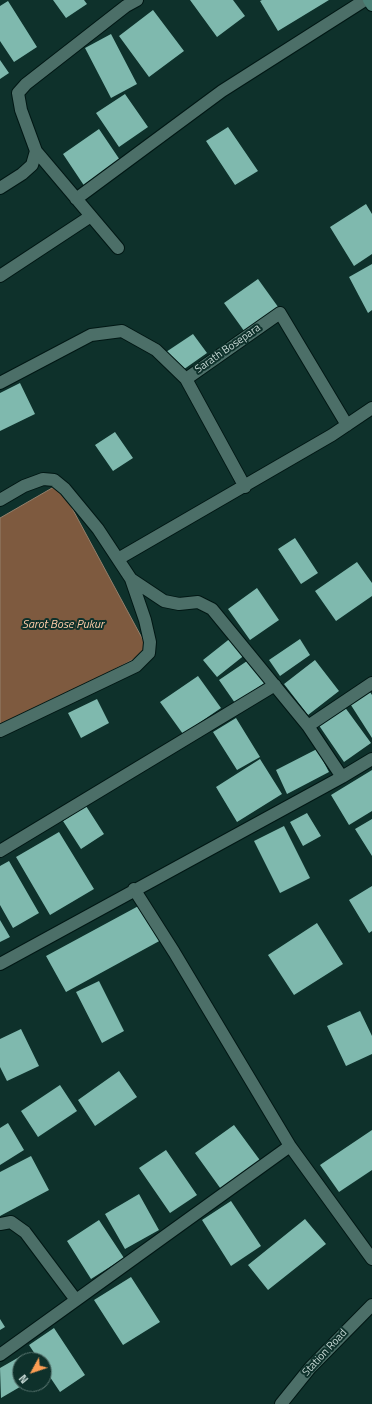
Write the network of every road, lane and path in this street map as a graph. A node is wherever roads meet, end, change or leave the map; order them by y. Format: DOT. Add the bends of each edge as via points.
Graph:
graph roads {
  1 [pos="137,0"];
  2 [pos="366,0"];
  3 [pos="369,0"];
  4 [pos="124,3"];
  5 [pos="372,6"];
  6 [pos="36,151"];
  7 [pos="0,188"];
  8 [pos="76,199"];
  9 [pos="91,216"];
  10 [pos="118,248"];
  11 [pos="0,276"];
  12 [pos="186,379"];
  13 [pos="0,383"];
  14 [pos="372,408"];
  15 [pos="347,425"];
  16 [pos="245,487"];
  17 [pos="0,500"];
  18 [pos="118,559"];
  19 [pos="131,579"];
  20 [pos="372,683"];
  21 [pos="275,685"];
  22 [pos="308,726"];
  23 [pos="0,731"];
  24 [pos="371,762"];
  25 [pos="342,777"];
  26 [pos="0,851"];
  27 [pos="134,889"];
  28 [pos="0,964"];
  29 [pos="290,1146"];
  30 [pos="0,1224"];
  31 [pos="372,1259"];
  32 [pos="76,1300"];
  33 [pos="372,1305"];
  34 [pos="0,1355"];
  35 [pos="281,1404"];
  1 -- 4 [label="street"];
  2 -- 8 [label="street" via="222,90"];
  3 -- 5 [label="street"];
  4 -- 6 [label="street" via="18,93 21,110"];
  6 -- 7 [label="street" via="32,165"];
  6 -- 8 [label="street"];
  8 -- 9 [label="street"];
  9 -- 10 [label="street"];
  9 -- 11 [label="street"];
  12 -- 13 [label="street, Sarath Bosepara" via="156,350 122,330 91,335"];
  12 -- 15 [label="street, Sarath Bosepara" via="280,313"];
  12 -- 16 [label="street"];
  14 -- 15 [label="street"];
  15 -- 16 [label="street"];
  16 -- 18 [label="street"];
  17 -- 18 [label="street" via="24,486 43,479 54,480 65,489 98,529"];
  18 -- 19 [label="street"];
  19 -- 21 [label="street" via="164,601 179,604 198,602 212,609"];
  19 -- 23 [label="street" via="145,620 150,642 149,653 136,666"];
  20 -- 22 [label="street"];
  21 -- 22 [label="street"];
  21 -- 26 [label="street"];
  22 -- 25 [label="street"];
  24 -- 25 [label="street"];
  25 -- 27 [label="street"];
  27 -- 28 [label="street"];
  27 -- 29 [label="street"];
  29 -- 31 [label="street"];
  29 -- 32 [label="street"];
  30 -- 32 [label="street" via="11,1222 25,1232"];
  32 -- 34 [label="street"];
  33 -- 35 [label="street, Station Road" via="310,1368"];
}
